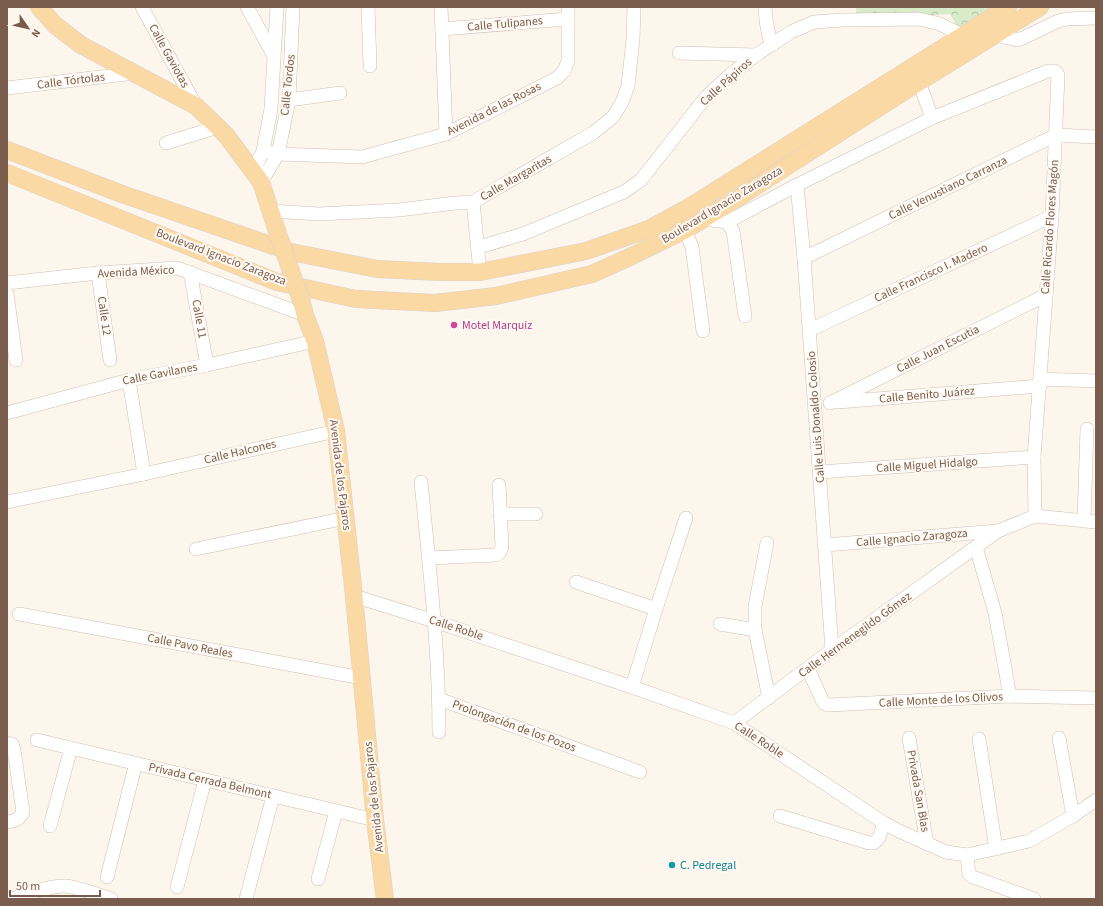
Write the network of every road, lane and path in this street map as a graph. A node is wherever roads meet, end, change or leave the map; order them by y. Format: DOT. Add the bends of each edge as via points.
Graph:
graph roads {
  1 [pos="39,7"];
  2 [pos="142,7"];
  3 [pos="247,7"];
  4 [pos="277,7"];
  5 [pos="293,7"];
  6 [pos="368,7"];
  7 [pos="441,7"];
  8 [pos="634,7"];
  9 [pos="766,7"];
  10 [pos="1008,7"];
  11 [pos="1040,7"];
  12 [pos="568,13"];
  13 [pos="1096,18"];
  14 [pos="442,29"];
  15 [pos="962,35"];
  16 [pos="996,35"];
  17 [pos="772,45"];
  18 [pos="679,53"];
  19 [pos="756,55"];
  20 [pos="274,56"];
  21 [pos="370,66"];
  22 [pos="135,73"];
  23 [pos="919,82"];
  24 [pos="7,88"];
  25 [pos="340,93"];
  26 [pos="289,100"];
  27 [pos="196,106"];
  28 [pos="932,118"];
  29 [pos="218,127"];
  30 [pos="446,134"];
  31 [pos="1056,135"];
  32 [pos="1096,137"];
  33 [pos="166,143"];
  34 [pos="7,150"];
  35 [pos="264,151"];
  36 [pos="278,154"];
  37 [pos="7,173"];
  38 [pos="257,177"];
  39 [pos="797,185"];
  40 [pos="473,202"];
  41 [pos="1052,216"];
  42 [pos="272,218"];
  43 [pos="704,219"];
  44 [pos="727,222"];
  45 [pos="685,230"];
  46 [pos="479,247"];
  47 [pos="586,251"];
  48 [pos="804,258"];
  49 [pos="190,272"];
  50 [pos="480,272"];
  51 [pos="98,273"];
  52 [pos="592,274"];
  53 [pos="7,283"];
  54 [pos="7,294"];
  55 [pos="1046,295"];
  56 [pos="303,309"];
  57 [pos="745,316"];
  58 [pos="810,330"];
  59 [pos="703,331"];
  60 [pos="315,341"];
  61 [pos="16,360"];
  62 [pos="110,360"];
  63 [pos="207,365"];
  64 [pos="128,380"];
  65 [pos="1096,381"];
  66 [pos="1040,382"];
  67 [pos="830,403"];
  68 [pos="815,404"];
  69 [pos="7,413"];
  70 [pos="1087,429"];
  71 [pos="336,431"];
  72 [pos="1034,457"];
  73 [pos="820,472"];
  74 [pos="144,474"];
  75 [pos="421,482"];
  76 [pos="499,485"];
  77 [pos="7,502"];
  78 [pos="500,514"];
  79 [pos="536,514"];
  80 [pos="1034,516"];
  81 [pos="346,518"];
  82 [pos="686,518"];
  83 [pos="1090,522"];
  84 [pos="998,531"];
  85 [pos="767,543"];
  86 [pos="825,545"];
  87 [pos="976,547"];
  88 [pos="196,549"];
  89 [pos="428,558"];
  90 [pos="576,582"];
  91 [pos="354,596"];
  92 [pos="656,609"];
  93 [pos="19,614"];
  94 [pos="434,620"];
  95 [pos="720,624"];
  96 [pos="755,630"];
  97 [pos="832,650"];
  98 [pos="808,669"];
  99 [pos="362,678"];
  100 [pos="632,686"];
  101 [pos="1010,696"];
  102 [pos="769,698"];
  103 [pos="1096,698"];
  104 [pos="439,699"];
  105 [pos="734,723"];
  106 [pos="439,732"];
  107 [pos="909,738"];
  108 [pos="1059,738"];
  109 [pos="37,740"];
  110 [pos="979,740"];
  111 [pos="7,742"];
  112 [pos="70,748"];
  113 [pos="136,763"];
  114 [pos="640,772"];
  115 [pos="205,780"];
  116 [pos="272,796"];
  117 [pos="1096,800"];
  118 [pos="336,811"];
  119 [pos="780,816"];
  120 [pos="1073,816"];
  121 [pos="375,820"];
  122 [pos="7,822"];
  123 [pos="884,823"];
  124 [pos="50,826"];
  125 [pos="927,844"];
  126 [pos="996,849"];
  127 [pos="967,855"];
  128 [pos="107,877"];
  129 [pos="318,879"];
  130 [pos="177,887"];
  131 [pos="11,899"];
  132 [pos="111,899"];
  133 [pos="246,899"];
  134 [pos="385,899"];
  135 [pos="1034,899"];
  1 -- 22 [label="main road" via="55,25 81,45"];
  2 -- 27 [label="street, Calle Gaviotas"];
  3 -- 20 [label="street"];
  4 -- 20 [label="street, Calle Tordos"];
  5 -- 26 [label="street, Calle Tordos"];
  6 -- 21 [label="street"];
  7 -- 14 [label="street"];
  8 -- 40 [label="street, Calle Margaritas" via="628,86 613,117 593,133"];
  9 -- 17 [label="street" via="768,33"];
  10 -- 15 [label="main road, Boulevard Ignacio Zaragoza"];
  11 -- 16 [label="main road, Boulevard Ignacio Zaragoza"];
  12 -- 14 [label="street, Calle Tulipanes"];
  12 -- 30 [label="street, Avenida de las Rosas" via="568,61 557,78"];
  13 -- 16 [label="street" via="1073,17 1062,20 1017,40"];
  14 -- 30 [label="street"];
  15 -- 17 [label="street, Calle Pápiros" via="940,24 918,18 843,20 814,22 791,32"];
  15 -- 47 [label="main road, Boulevard Ignacio Zaragoza" via="686,209 649,229"];
  16 -- 23 [label="main road, Boulevard Ignacio Zaragoza"];
  17 -- 19 [label="street, Calle Pápiros"];
  18 -- 19 [label="street"];
  19 -- 46 [label="street, Calle Pápiros" via="706,97 641,180 624,192 523,234"];
  20 -- 35 [label="street, Calle Tordos" via="271,109"];
  22 -- 24 [label="street, Calle Tórtolas"];
  22 -- 27 [label="main road, Avenida de los Pajaros"];
  23 -- 28 [label="street"];
  23 -- 43 [label="main road, Boulevard Ignacio Zaragoza"];
  25 -- 26 [label="street"];
  26 -- 36 [label="street, Calle Tordos"];
  27 -- 29 [label="main road, Avenida de los Pajaros"];
  28 -- 31 [label="street, Calle Ricardo Flores Magón" via="1048,71 1055,71 1058,75"];
  28 -- 39 [label="street, Calle Ricardo Flores Magón"];
  29 -- 33 [label="street"];
  29 -- 38 [label="main road, Avenida de los Pajaros"];
  30 -- 36 [label="street, Avenida de las Rosas" via="362,156"];
  31 -- 32 [label="street, Calle Venustiano Carranza"];
  31 -- 41 [label="street, Calle Ricardo Flores Magón"];
  31 -- 48 [label="street, Calle Venustiano Carranza"];
  34 -- 50 [label="main road, Boulevard Ignacio Zaragoza" via="122,194 291,252 377,269"];
  35 -- 36 [label="street, Avenida de las Rosas"];
  35 -- 38 [label="street, Calle Tordos"];
  36 -- 38 [label="street, Calle Tordos"];
  37 -- 52 [label="main road, Boulevard Ignacio Zaragoza" via="277,282 356,298 436,303 496,296"];
  38 -- 42 [label="main road, Avenida de los Pajaros"];
  39 -- 44 [label="street, Calle Ricardo Flores Magón"];
  39 -- 48 [label="street, Calle Luis Donaldo Colosio"];
  40 -- 42 [label="street, Calle Margaritas" via="454,202 399,210"];
  40 -- 46 [label="street"];
  41 -- 55 [label="street, Calle Ricardo Flores Magón"];
  41 -- 58 [label="street, Calle Francisco I. Madero"];
  42 -- 56 [label="main road, Avenida de los Pajaros, bridge"];
  43 -- 44 [label="street"];
  43 -- 45 [label="main road, Boulevard Ignacio Zaragoza"];
  44 -- 57 [label="street" via="733,231"];
  45 -- 52 [label="main road, Boulevard Ignacio Zaragoza"];
  45 -- 59 [label="street" via="692,248"];
  46 -- 50 [label="street"];
  47 -- 50 [label="main road, Boulevard Ignacio Zaragoza"];
  47 -- 52 [label="main road"];
  48 -- 58 [label="street, Calle Luis Donaldo Colosio"];
  49 -- 51 [label="street, Avenida México" via="176,268"];
  49 -- 56 [label="street, Avenida México"];
  49 -- 63 [label="street, Calle 11"];
  51 -- 53 [label="street, Avenida México"];
  51 -- 62 [label="street, Calle 12"];
  54 -- 61 [label="street"];
  55 -- 66 [label="street, Calle Ricardo Flores Magón"];
  55 -- 67 [label="street, Calle Juan Escutia"];
  56 -- 60 [label="main road, Avenida de los Pajaros"];
  58 -- 68 [label="street, Calle Luis Donaldo Colosio"];
  60 -- 63 [label="street, Calle Gavilanes"];
  60 -- 71 [label="main road, Avenida de los Pajaros"];
  63 -- 64 [label="street, Calle Gavilanes"];
  64 -- 69 [label="street, Calle Gavilanes"];
  64 -- 74 [label="street"];
  65 -- 66 [label="street, Calle Benito Juárez"];
  66 -- 67 [label="street, Calle Benito Juárez"];
  66 -- 72 [label="street, Calle Ricardo Flores Magón"];
  67 -- 68 [label="street, Calle Benito Juárez"];
  68 -- 73 [label="street, Calle Luis Donaldo Colosio"];
  70 -- 83 [label="street"];
  71 -- 74 [label="street, Calle Halcones"];
  71 -- 81 [label="main road, Avenida de los Pajaros"];
  72 -- 73 [label="street, Calle Miguel Hidalgo"];
  72 -- 80 [label="street, Calle Ricardo Flores Magón"];
  73 -- 86 [label="street, Calle Luis Donaldo Colosio"];
  74 -- 77 [label="street, Calle Halcones"];
  75 -- 89 [label="street, Prolongación de los Pozos"];
  76 -- 78 [label="street"];
  78 -- 79 [label="street"];
  78 -- 89 [label="street" via="502,546 496,555"];
  80 -- 83 [label="street, Calle Hermenegildo Gómez"];
  80 -- 84 [label="street, Calle Hermenegildo Gómez"];
  81 -- 88 [label="street"];
  81 -- 91 [label="main road, Avenida de los Pajaros"];
  82 -- 92 [label="street"];
  84 -- 86 [label="street, Calle Ignacio Zaragoza"];
  84 -- 87 [label="street, Calle Hermenegildo Gómez"];
  85 -- 96 [label="street" via="755,606"];
  86 -- 97 [label="street, Calle Luis Donaldo Colosio"];
  87 -- 97 [label="street, Calle Hermenegildo Gómez"];
  87 -- 101 [label="street" via="995,613"];
  89 -- 94 [label="street, Prolongación de los Pozos"];
  90 -- 92 [label="street"];
  91 -- 94 [label="street, Calle Roble"];
  91 -- 99 [label="main road, Avenida de los Pajaros"];
  92 -- 100 [label="street"];
  93 -- 99 [label="street, Calle Pavo Reales"];
  94 -- 100 [label="street, Calle Roble"];
  94 -- 104 [label="street, Prolongación de los Pozos"];
  95 -- 96 [label="street"];
  96 -- 102 [label="street"];
  97 -- 98 [label="street, Calle Hermenegildo Gómez"];
  98 -- 101 [label="street, Calle Monte de los Olivos" via="822,700 829,705"];
  98 -- 102 [label="street, Calle Hermenegildo Gómez"];
  99 -- 121 [label="main road, Avenida de los Pajaros"];
  100 -- 105 [label="street, Calle Roble"];
  101 -- 103 [label="street, Calle Monte de los Olivos"];
  102 -- 105 [label="street, Calle Hermenegildo Gómez"];
  104 -- 106 [label="street"];
  104 -- 114 [label="street, Prolongación de los Pozos"];
  105 -- 123 [label="street, Calle Roble"];
  107 -- 125 [label="street, Privada San Blas"];
  108 -- 120 [label="street"];
  109 -- 112 [label="street"];
  110 -- 126 [label="street"];
  111 -- 122 [label="street" via="12,744 14,750 22,812 16,820"];
  112 -- 113 [label="street"];
  112 -- 124 [label="street"];
  113 -- 115 [label="street, Privada Cerrada Belmont"];
  113 -- 128 [label="street, Privada Cerrada Belmont"];
  115 -- 116 [label="street, Privada Cerrada Belmont"];
  115 -- 130 [label="street"];
  116 -- 118 [label="street, Privada Cerrada Belmont"];
  116 -- 133 [label="street"];
  117 -- 120 [label="street, Calle Roble"];
  118 -- 121 [label="street, Privada Cerrada Belmont"];
  118 -- 129 [label="street"];
  119 -- 123 [label="street" via="869,843 874,843 879,838"];
  120 -- 126 [label="street, Calle Roble" via="1029,841"];
  121 -- 134 [label="main road, Avenida de los Pajaros"];
  123 -- 125 [label="street, Calle Roble"];
  125 -- 127 [label="street, Calle Roble" via="946,852"];
  126 -- 127 [label="street, Calle Roble"];
  127 -- 135 [label="street" via="969,874 973,877"];
  131 -- 132 [label="street" via="64,886"];
}
